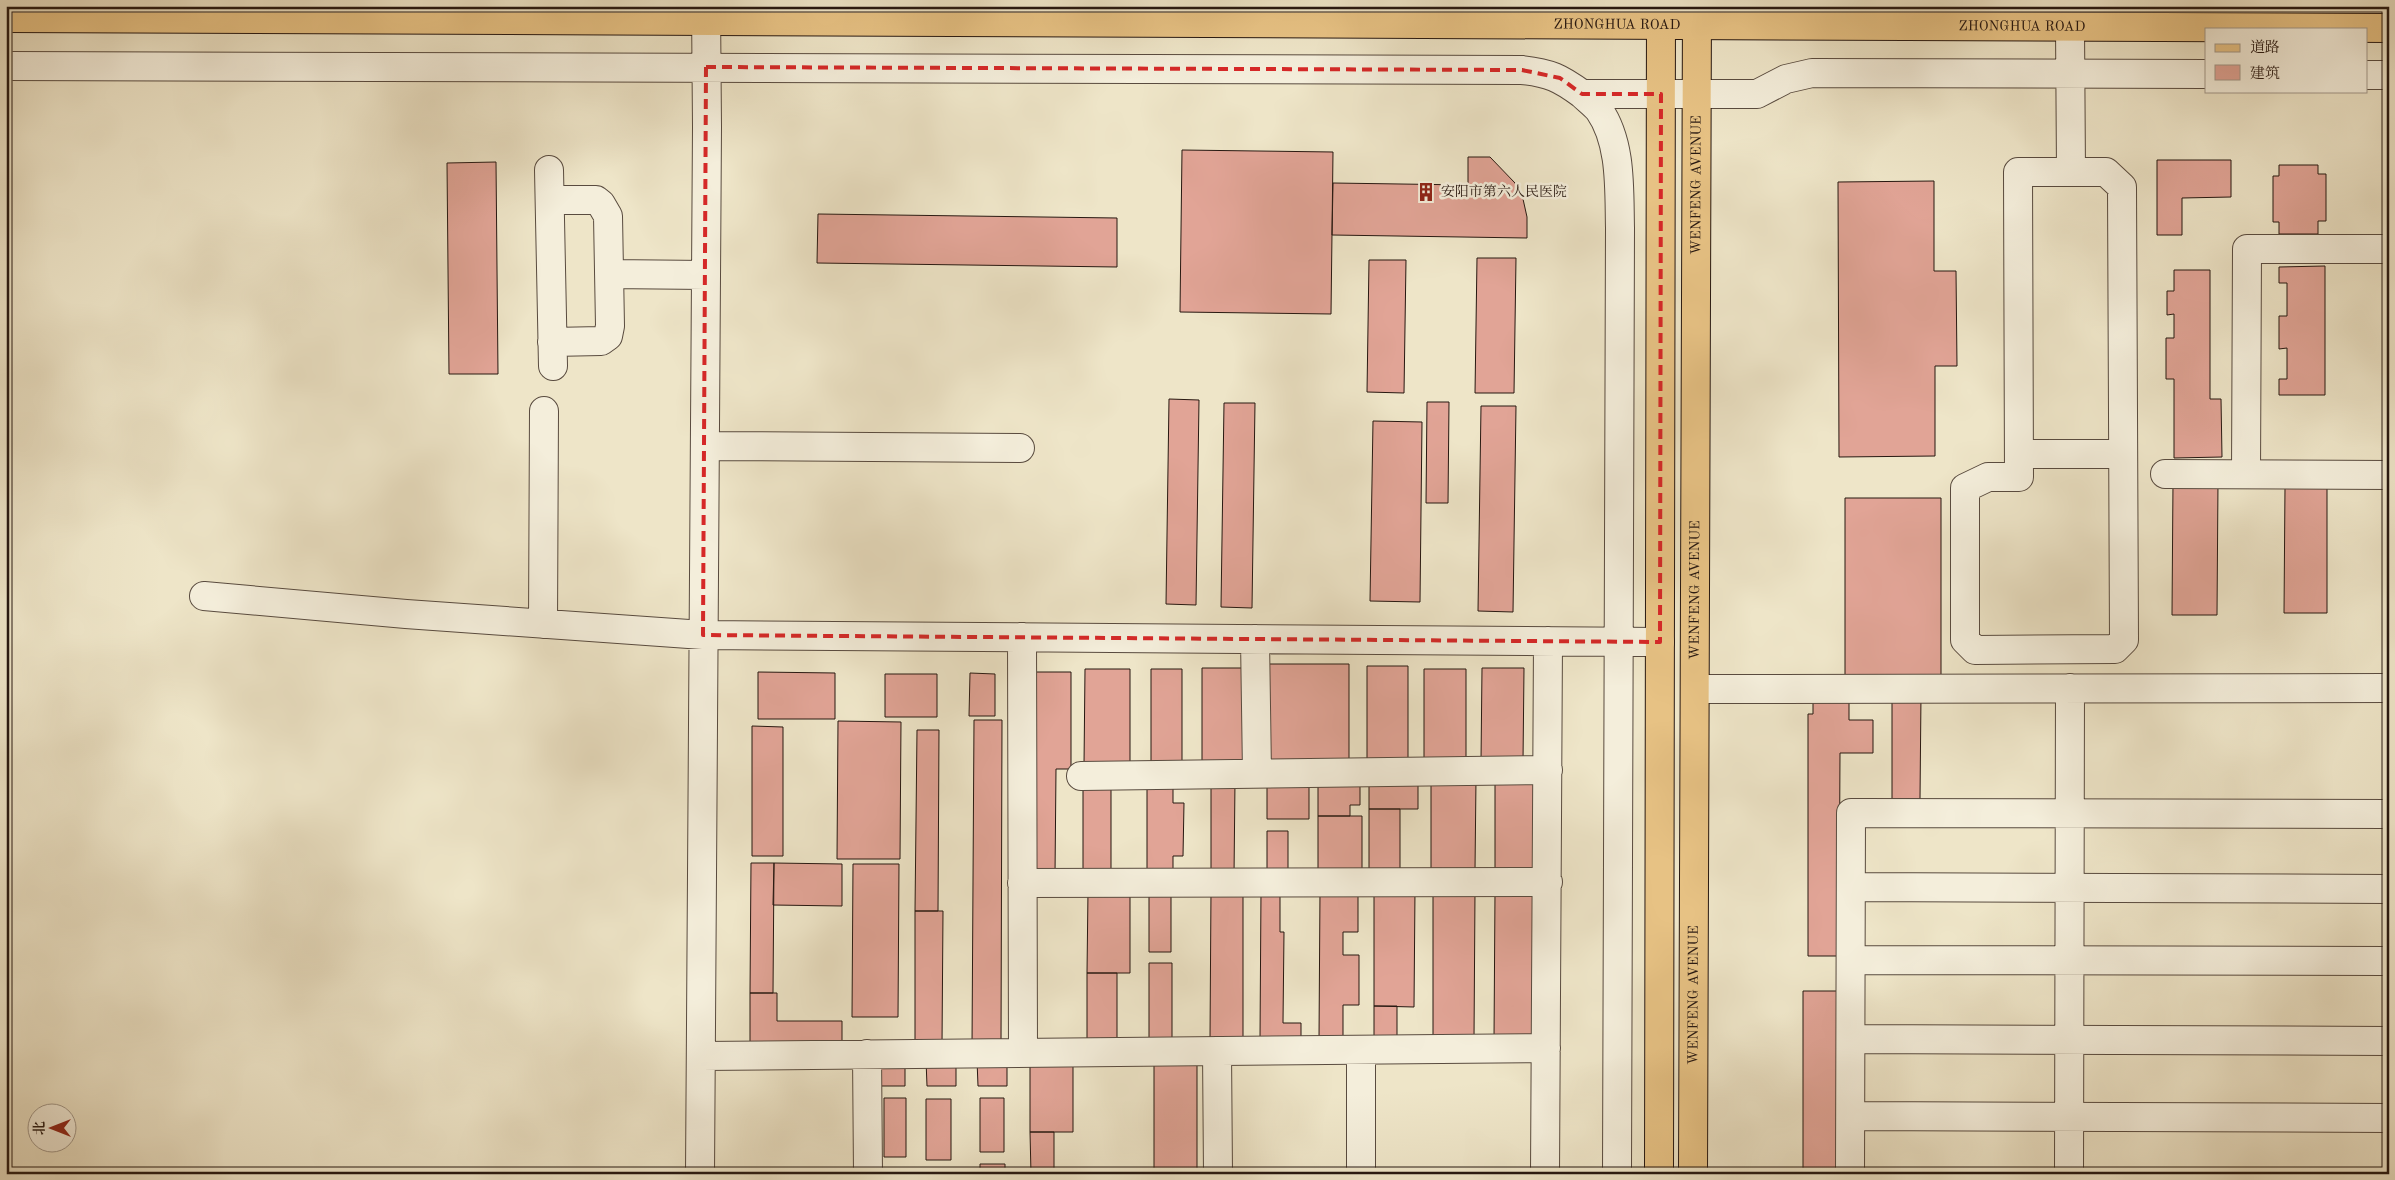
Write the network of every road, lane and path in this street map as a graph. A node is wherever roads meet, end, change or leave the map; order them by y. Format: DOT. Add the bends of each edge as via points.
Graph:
graph roads {
  1 [pos="706,14"];
  2 [pos="1661,16"];
  3 [pos="1697,16"];
  4 [pos="6,18"];
  5 [pos="2070,27"];
  6 [pos="2389,28"];
  7 [pos="6,66"];
  8 [pos="706,67"];
  9 [pos="2070,74"];
  10 [pos="2205,74"];
  11 [pos="2368,75"];
  12 [pos="2389,75"];
  13 [pos="1582,94"];
  14 [pos="1661,94"];
  15 [pos="1696,94"];
  16 [pos="549,170"];
  17 [pos="2071,172"];
  18 [pos="550,200"];
  19 [pos="2389,249"];
  20 [pos="609,274"];
  21 [pos="706,275"];
  22 [pos="544,411"];
  23 [pos="705,446"];
  24 [pos="1020,448"];
  25 [pos="2019,454"];
  26 [pos="2123,454"];
  27 [pos="2165,474"];
  28 [pos="2246,474"];
  29 [pos="2389,475"];
  30 [pos="204,596"];
  31 [pos="544,624"];
  32 [pos="703,635"];
  33 [pos="1022,637"];
  34 [pos="1255,639"];
  35 [pos="1548,641"];
  36 [pos="1619,641"];
  37 [pos="1660,642"];
  38 [pos="2070,688"];
  39 [pos="2389,688"];
  40 [pos="1695,689"];
  41 [pos="1548,770"];
  42 [pos="1257,774"];
  43 [pos="1081,776"];
  44 [pos="2070,813"];
  45 [pos="2389,814"];
  46 [pos="1548,882"];
  47 [pos="1022,883"];
  48 [pos="1851,887"];
  49 [pos="2069,888"];
  50 [pos="2389,888"];
  51 [pos="1851,960"];
  52 [pos="2069,960"];
  53 [pos="2389,961"];
  54 [pos="1851,1039"];
  55 [pos="2069,1040"];
  56 [pos="2389,1041"];
  57 [pos="1546,1048"];
  58 [pos="1361,1050"];
  59 [pos="1217,1051"];
  60 [pos="1023,1053"];
  61 [pos="867,1054"];
  62 [pos="701,1056"];
  63 [pos="1851,1116"];
  64 [pos="2069,1117"];
  65 [pos="2389,1118"];
  66 [pos="700,1174"];
  67 [pos="868,1174"];
  68 [pos="1218,1174"];
  69 [pos="1361,1174"];
  70 [pos="1545,1174"];
  71 [pos="1617,1174"];
  72 [pos="1659,1174"];
  73 [pos="1693,1174"];
  74 [pos="1850,1174"];
  75 [pos="2069,1174"];
  1 -- 2 [label="main road, ZHONGHUA ROAD"];
  1 -- 4 [label="main road, ZHONGHUA ROAD"];
  1 -- 8 [label="street"];
  2 -- 3 [label="main road, ZHONGHUA ROAD"];
  2 -- 14 [label="main road"];
  3 -- 5 [label="main road, ZHONGHUA ROAD"];
  3 -- 15 [label="main road, WENFENG AVENUE"];
  5 -- 6 [label="main road, ZHONGHUA ROAD"];
  5 -- 9 [label="street"];
  7 -- 8 [label="street"];
  8 -- 13 [label="street" via="1522,70 1544,72 1560,78"];
  8 -- 21 [label="street"];
  9 -- 10 [label="street"];
  9 -- 15 [label="street" via="1812,73 1786,79 1757,94"];
  9 -- 17 [label="street"];
  11 -- 12 [label="street"];
  13 -- 14 [label="street"];
  13 -- 36 [label="street" via="1599,110 1610,135 1618,172"];
  14 -- 15 [label="street"];
  14 -- 37 [label="main road"];
  15 -- 40 [label="main road, WENFENG AVENUE"];
  16 -- 18 [label="street"];
  17 -- 25 [label="street" via="2018,172"];
  17 -- 26 [label="street" via="2106,172 2122,187"];
  18 -- 20 [label="street" via="596,200 601,204 608,216"];
  18 -- 20 [label="street" via="552,354 601,341 608,336"];
  19 -- 28 [label="street" via="2248,249"];
  20 -- 21 [label="street"];
  21 -- 23 [label="street"];
  22 -- 31 [label="street"];
  23 -- 24 [label="street"];
  23 -- 32 [label="street"];
  25 -- 26 [label="street"];
  25 -- 26 [label="street" via="2019,477 1988,477 1965,488 1965,640 1975,650 2115,649 2124,640"];
  27 -- 28 [label="street"];
  28 -- 29 [label="street"];
  30 -- 31 [label="street"];
  31 -- 32 [label="street"];
  32 -- 33 [label="street"];
  32 -- 62 [label="street"];
  33 -- 34 [label="street"];
  33 -- 47 [label="street"];
  34 -- 35 [label="street"];
  34 -- 42 [label="street"];
  35 -- 36 [label="street"];
  35 -- 41 [label="street"];
  36 -- 37 [label="street"];
  36 -- 71 [label="street"];
  37 -- 72 [label="main road"];
  38 -- 39 [label="street"];
  38 -- 40 [label="street"];
  38 -- 44 [label="street"];
  40 -- 73 [label="main road, WENFENG AVENUE"];
  41 -- 42 [label="street"];
  41 -- 46 [label="street"];
  42 -- 43 [label="street"];
  44 -- 45 [label="street"];
  44 -- 48 [label="street" via="1851,813"];
  44 -- 49 [label="street"];
  46 -- 47 [label="street"];
  46 -- 57 [label="street"];
  47 -- 60 [label="street"];
  48 -- 49 [label="street"];
  48 -- 51 [label="street"];
  49 -- 50 [label="street"];
  49 -- 52 [label="street"];
  51 -- 52 [label="street"];
  51 -- 54 [label="street"];
  52 -- 53 [label="street"];
  52 -- 55 [label="street"];
  54 -- 55 [label="street"];
  54 -- 63 [label="street"];
  55 -- 56 [label="street"];
  55 -- 64 [label="street"];
  57 -- 58 [label="street"];
  57 -- 70 [label="street"];
  58 -- 59 [label="street"];
  58 -- 69 [label="street"];
  59 -- 60 [label="street"];
  59 -- 68 [label="street"];
  60 -- 61 [label="street"];
  61 -- 62 [label="street"];
  61 -- 67 [label="street"];
  62 -- 66 [label="street"];
  63 -- 64 [label="street"];
  63 -- 74 [label="street"];
  64 -- 65 [label="street"];
  64 -- 75 [label="street"];
}
